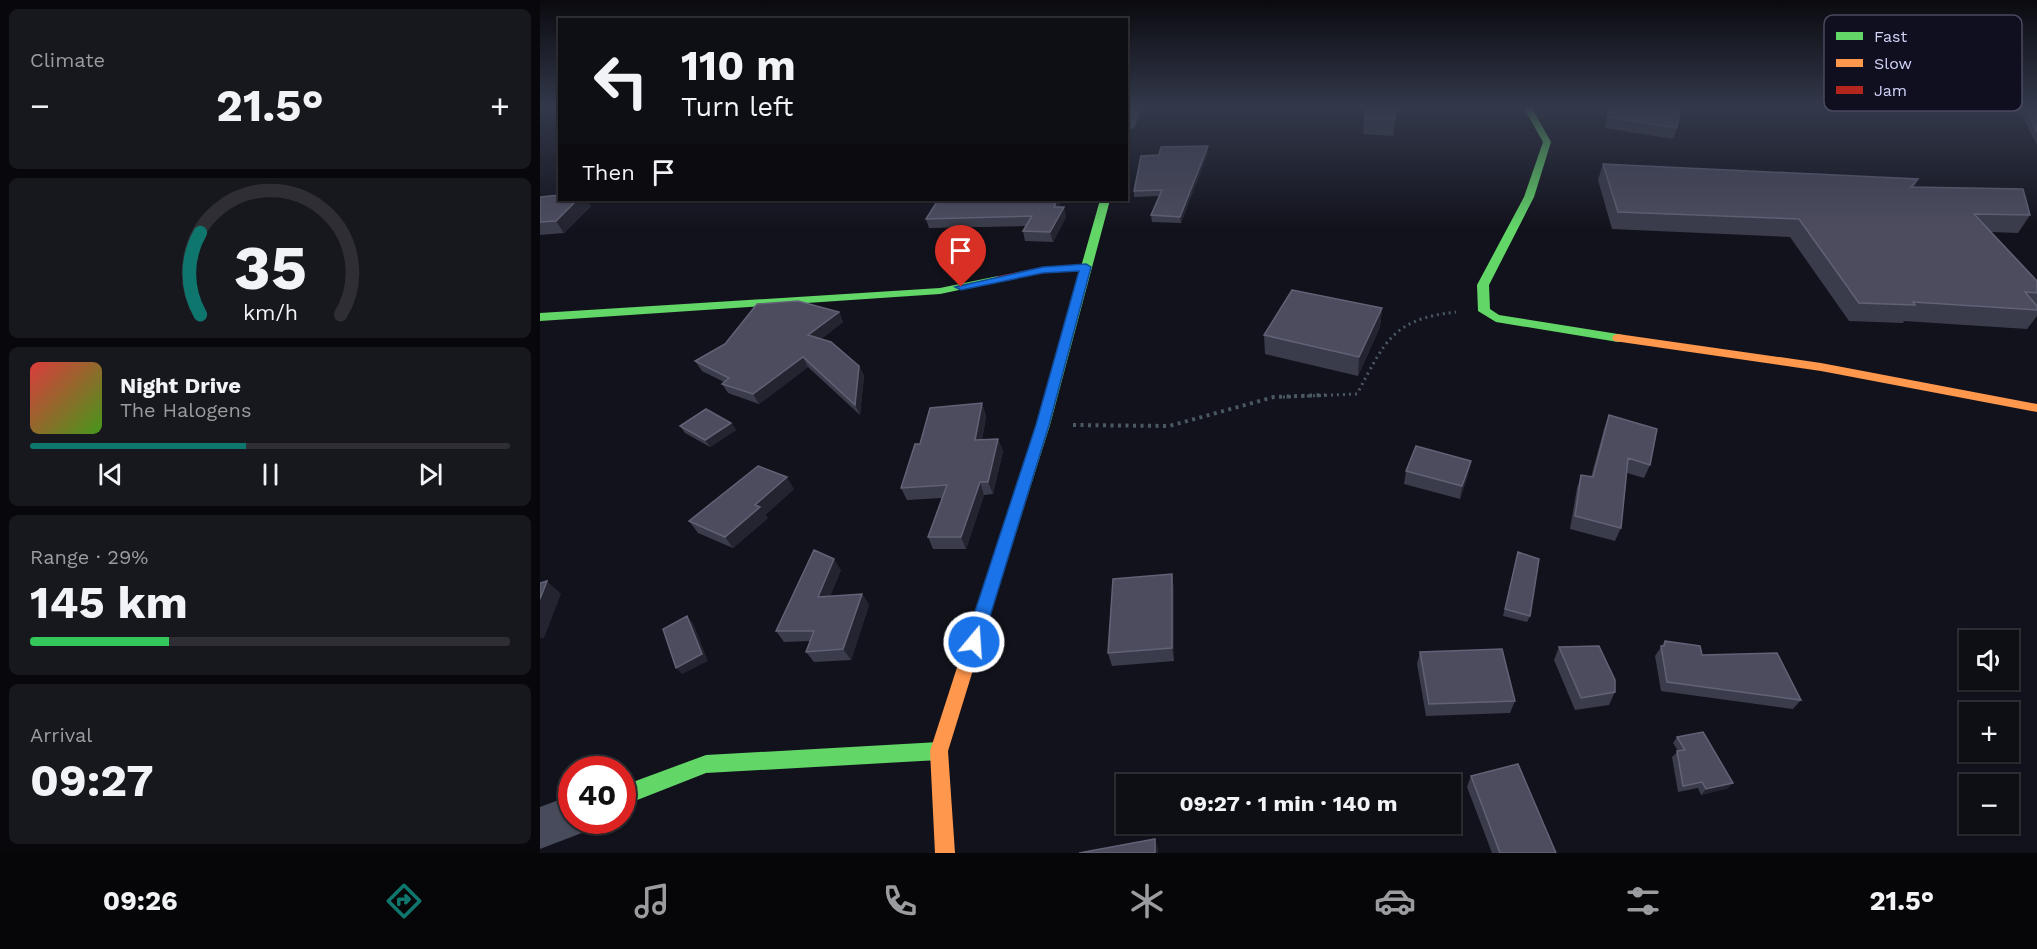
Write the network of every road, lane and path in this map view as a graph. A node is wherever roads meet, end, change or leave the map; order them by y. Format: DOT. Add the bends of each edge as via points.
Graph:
graph roads {
  1 [pos="1545,148"];
  2 [pos="1105,201"];
  3 [pos="1086,267"];
  4 [pos="1484,311"];
  5 [pos="540,317"];
  6 [pos="2037,408"];
  7 [pos="1043,425"];
  8 [pos="939,751"];
  9 [pos="636,791"];
  10 [pos="558,821"];
  11 [pos="540,828"];
  12 [pos="945,853"];
  1 -- 4 [label="street" via="1529,196 1484,285"];
  2 -- 3 [label="street"];
  3 -- 5 [label="street" via="1043,270 940,291"];
  3 -- 7 [label="street"];
  4 -- 6 [label="street" via="1496,318 1537,326 1821,367"];
  4 -- 7 [label="path" via="1428,313 1394,331 1357,394 1274,397 1169,426"];
  7 -- 8 [label="street"];
  8 -- 9 [label="street" via="706,764"];
  8 -- 12 [label="street"];
  10 -- 11 [label="street"];
}
